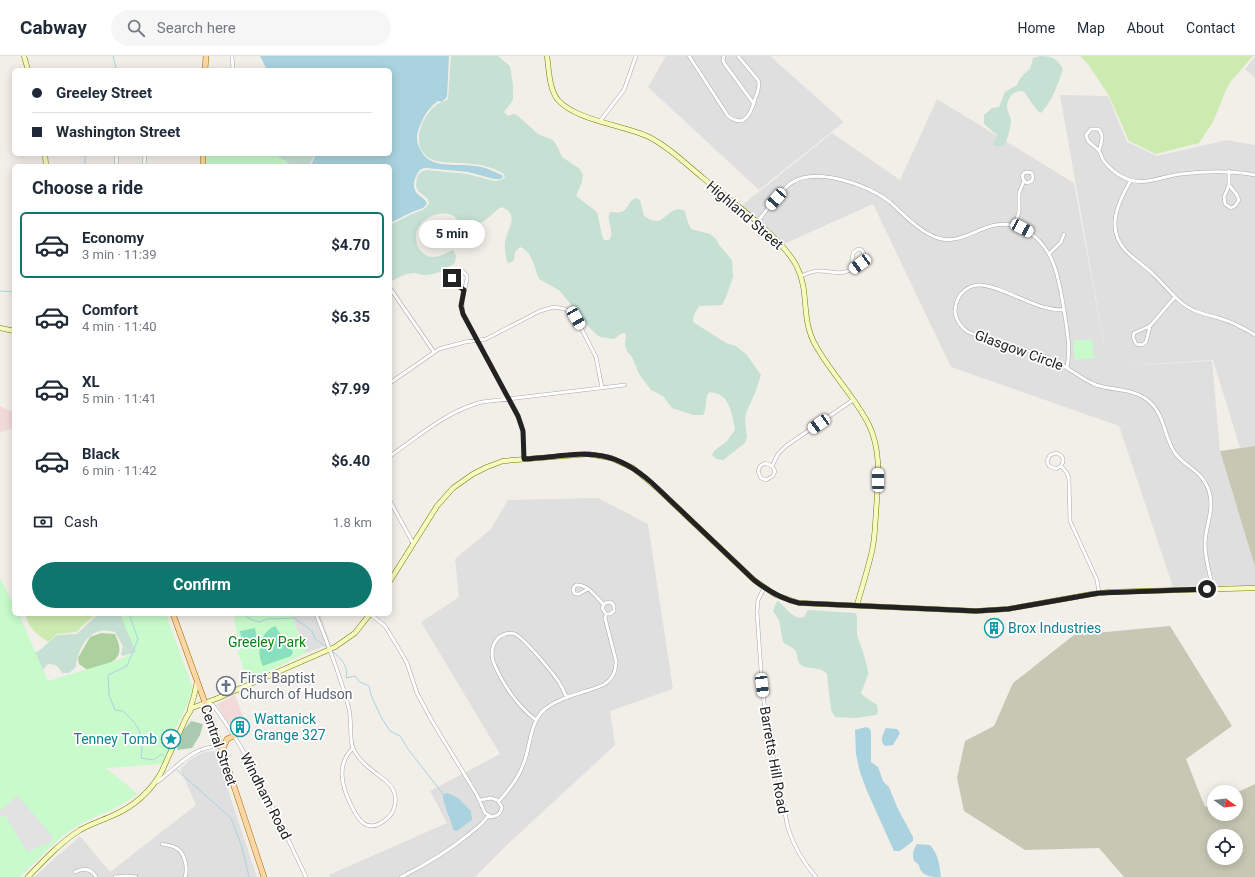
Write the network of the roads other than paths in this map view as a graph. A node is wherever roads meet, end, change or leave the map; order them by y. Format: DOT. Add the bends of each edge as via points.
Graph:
graph roads {
  1 [pos="24,56"];
  2 [pos="206,56"];
  3 [pos="232,56"];
  4 [pos="547,56"];
  5 [pos="636,56"];
  6 [pos="689,56"];
  7 [pos="724,56"];
  8 [pos="738,56"];
  9 [pos="27,68"];
  10 [pos="206,68"];
  11 [pos="233,68"];
  12 [pos="754,104"];
  13 [pos="600,121"];
  14 [pos="1099,151"];
  15 [pos="1229,171"];
  16 [pos="1255,175"];
  17 [pos="1130,180"];
  18 [pos="1024,181"];
  19 [pos="1229,185"];
  20 [pos="757,222"];
  21 [pos="1015,226"];
  22 [pos="1064,234"];
  23 [pos="1050,254"];
  24 [pos="851,270"];
  25 [pos="801,276"];
  26 [pos="464,290"];
  27 [pos="392,291"];
  28 [pos="1175,297"];
  29 [pos="1064,310"];
  30 [pos="1150,326"];
  31 [pos="0,328"];
  32 [pos="12,331"];
  33 [pos="1255,335"];
  34 [pos="477,341"];
  35 [pos="434,352"];
  36 [pos="1067,367"];
  37 [pos="392,382"];
  38 [pos="626,385"];
  39 [pos="602,388"];
  40 [pos="508,399"];
  41 [pos="853,400"];
  42 [pos="392,455"];
  43 [pos="524,459"];
  44 [pos="772,466"];
  45 [pos="1061,466"];
  46 [pos="392,505"];
  47 [pos="413,543"];
  48 [pos="392,578"];
  49 [pos="764,588"];
  50 [pos="1255,588"];
  51 [pos="588,589"];
  52 [pos="1213,589"];
  53 [pos="1099,593"];
  54 [pos="604,604"];
  55 [pos="857,605"];
  56 [pos="606,614"];
  57 [pos="174,616"];
  58 [pos="317,616"];
  59 [pos="368,616"];
  60 [pos="372,616"];
  61 [pos="330,650"];
  62 [pos="197,682"];
  63 [pos="567,698"];
  64 [pos="204,702"];
  65 [pos="189,711"];
  66 [pos="536,720"];
  67 [pos="234,736"];
  68 [pos="353,748"];
  69 [pos="221,750"];
  70 [pos="157,782"];
  71 [pos="480,800"];
  72 [pos="499,801"];
  73 [pos="488,816"];
  74 [pos="162,844"];
  75 [pos="75,872"];
  76 [pos="28,877"];
  77 [pos="96,877"];
  78 [pos="115,877"];
  79 [pos="136,877"];
  80 [pos="185,877"];
  81 [pos="264,877"];
  82 [pos="306,877"];
  83 [pos="401,877"];
  84 [pos="816,877"];
  1 -- 9 [label="street"];
  2 -- 10 [label="main road"];
  3 -- 11 [label="street"];
  4 -- 13 [label="street, Highland Street" via="551,83 558,100 576,112"];
  5 -- 13 [label="street" via="624,90"];
  6 -- 12 [label="street" via="733,120 744,120"];
  7 -- 12 [label="street" via="724,63"];
  8 -- 12 [label="street" via="759,83"];
  13 -- 20 [label="street, Highland Street" via="643,134 657,142"];
  14 -- 14 [label="street" via="1087,140 1090,129 1096,128 1101,133"];
  14 -- 17 [label="street" via="1103,160 1116,174"];
  15 -- 16 [label="street"];
  15 -- 17 [label="street" via="1179,174 1148,181"];
  15 -- 19 [label="street"];
  17 -- 28 [label="street" via="1115,215 1118,238 1127,252 1155,275"];
  18 -- 21 [label="street" via="1019,193 1019,211"];
  19 -- 19 [label="street" via="1223,200 1226,206 1231,208 1239,200"];
  20 -- 21 [label="street" via="790,184 812,177 832,178 866,188 882,196 926,232 942,239 962,237 996,224"];
  20 -- 25 [label="street, Highland Street" via="791,257"];
  21 -- 23 [label="street" via="1034,235"];
  22 -- 23 [label="street" via="1061,242"];
  23 -- 29 [label="street" via="1059,280"];
  24 -- 24 [label="street" via="853,253 858,249 862,250 864,260"];
  24 -- 25 [label="street" via="840,274 813,272"];
  25 -- 41 [label="street, Highland Street" via="807,323 812,338 822,357"];
  26 -- 26 [label="street" via="452,280 452,275 456,271 463,271 467,276"];
  26 -- 34 [label="street" via="462,310"];
  27 -- 35 [label="street"];
  28 -- 30 [label="street"];
  28 -- 33 [label="street" via="1197,312 1235,324"];
  29 -- 36 [label="street" via="1070,348"];
  29 -- 36 [label="street, Glasgow Circle" via="1043,307 980,285 963,292 955,308 958,321 968,332 1049,358"];
  30 -- 30 [label="street" via="1146,342 1136,344 1134,333"];
  31 -- 32 [label="street"];
  34 -- 35 [label="street" via="450,345"];
  34 -- 39 [label="street" via="551,307 566,310 576,318 590,342 596,357"];
  34 -- 40 [label="street"];
  35 -- 37 [label="street"];
  36 -- 52 [label="street, Glasgow Circle" via="1090,382 1144,397 1160,416 1177,455 1202,478 1209,491 1212,506 1205,545"];
  38 -- 39 [label="street"];
  39 -- 40 [label="street"];
  40 -- 42 [label="street" via="482,402 462,408"];
  40 -- 43 [label="street" via="522,427"];
  41 -- 44 [label="street" via="786,446"];
  41 -- 55 [label="street, Highland Street" via="872,433 878,470 873,544"];
  43 -- 47 [label="street" via="495,464 460,483 442,500"];
  43 -- 49 [label="street" via="588,454 604,456 626,464 646,478"];
  44 -- 44 [label="street" via="765,463 760,466 758,471 761,478 771,478 774,474"];
  45 -- 45 [label="street" via="1054,469 1049,466 1047,461 1050,455 1060,454 1063,459"];
  45 -- 53 [label="street" via="1069,479 1070,521 1097,580"];
  46 -- 47 [label="street"];
  47 -- 48 [label="street"];
  49 -- 55 [label="street" via="799,603"];
  49 -- 84 [label="street, Barretts Hill Road" via="758,600 757,625 766,719 789,832 801,858"];
  50 -- 52 [label="street"];
  51 -- 51 [label="street" via="578,585 573,590 575,594 579,594"];
  51 -- 54 [label="street"];
  52 -- 53 [label="street"];
  53 -- 55 [label="street" via="992,610 960,611"];
  54 -- 56 [label="street" via="602,609"];
  54 -- 56 [label="street" via="609,602 614,606 613,612"];
  56 -- 63 [label="street" via="616,660 613,674 603,685"];
  57 -- 62 [label="main road, Central Street"];
  58 -- 61 [label="street"];
  59 -- 61 [label="street" via="352,636"];
  60 -- 71 [label="street" via="385,626 399,649 417,693"];
  61 -- 64 [label="street"];
  61 -- 68 [label="street" via="349,708"];
  62 -- 64 [label="main road, Central Street"];
  62 -- 65 [label="street"];
  63 -- 66 [label="street" via="554,703"];
  63 -- 66 [label="street" via="557,679 521,638 513,633 503,635 493,646 493,661 519,705"];
  64 -- 65 [label="street"];
  64 -- 67 [label="street, Windham Road" via="213,705"];
  64 -- 69 [label="main road, Central Street"];
  65 -- 70 [label="street"];
  66 -- 72 [label="street" via="521,771"];
  67 -- 69 [label="main road" via="227,739"];
  67 -- 82 [label="street, Windham Road" via="267,794"];
  68 -- 68 [label="street" via="365,765 389,784 395,794 391,814 376,826 368,826 358,819 342,786 344,763"];
  69 -- 70 [label="street" via="212,746 200,750"];
  69 -- 81 [label="main road, Central Street"];
  70 -- 76 [label="street" via="128,807 71,836"];
  71 -- 72 [label="street" via="494,798"];
  71 -- 73 [label="street"];
  72 -- 73 [label="street" via="502,807 500,812 496,816"];
  73 -- 83 [label="street" via="480,826 451,848"];
  74 -- 80 [label="street" via="180,850 187,868"];
  75 -- 77 [label="street" via="88,870"];
  78 -- 79 [label="street"];
}
